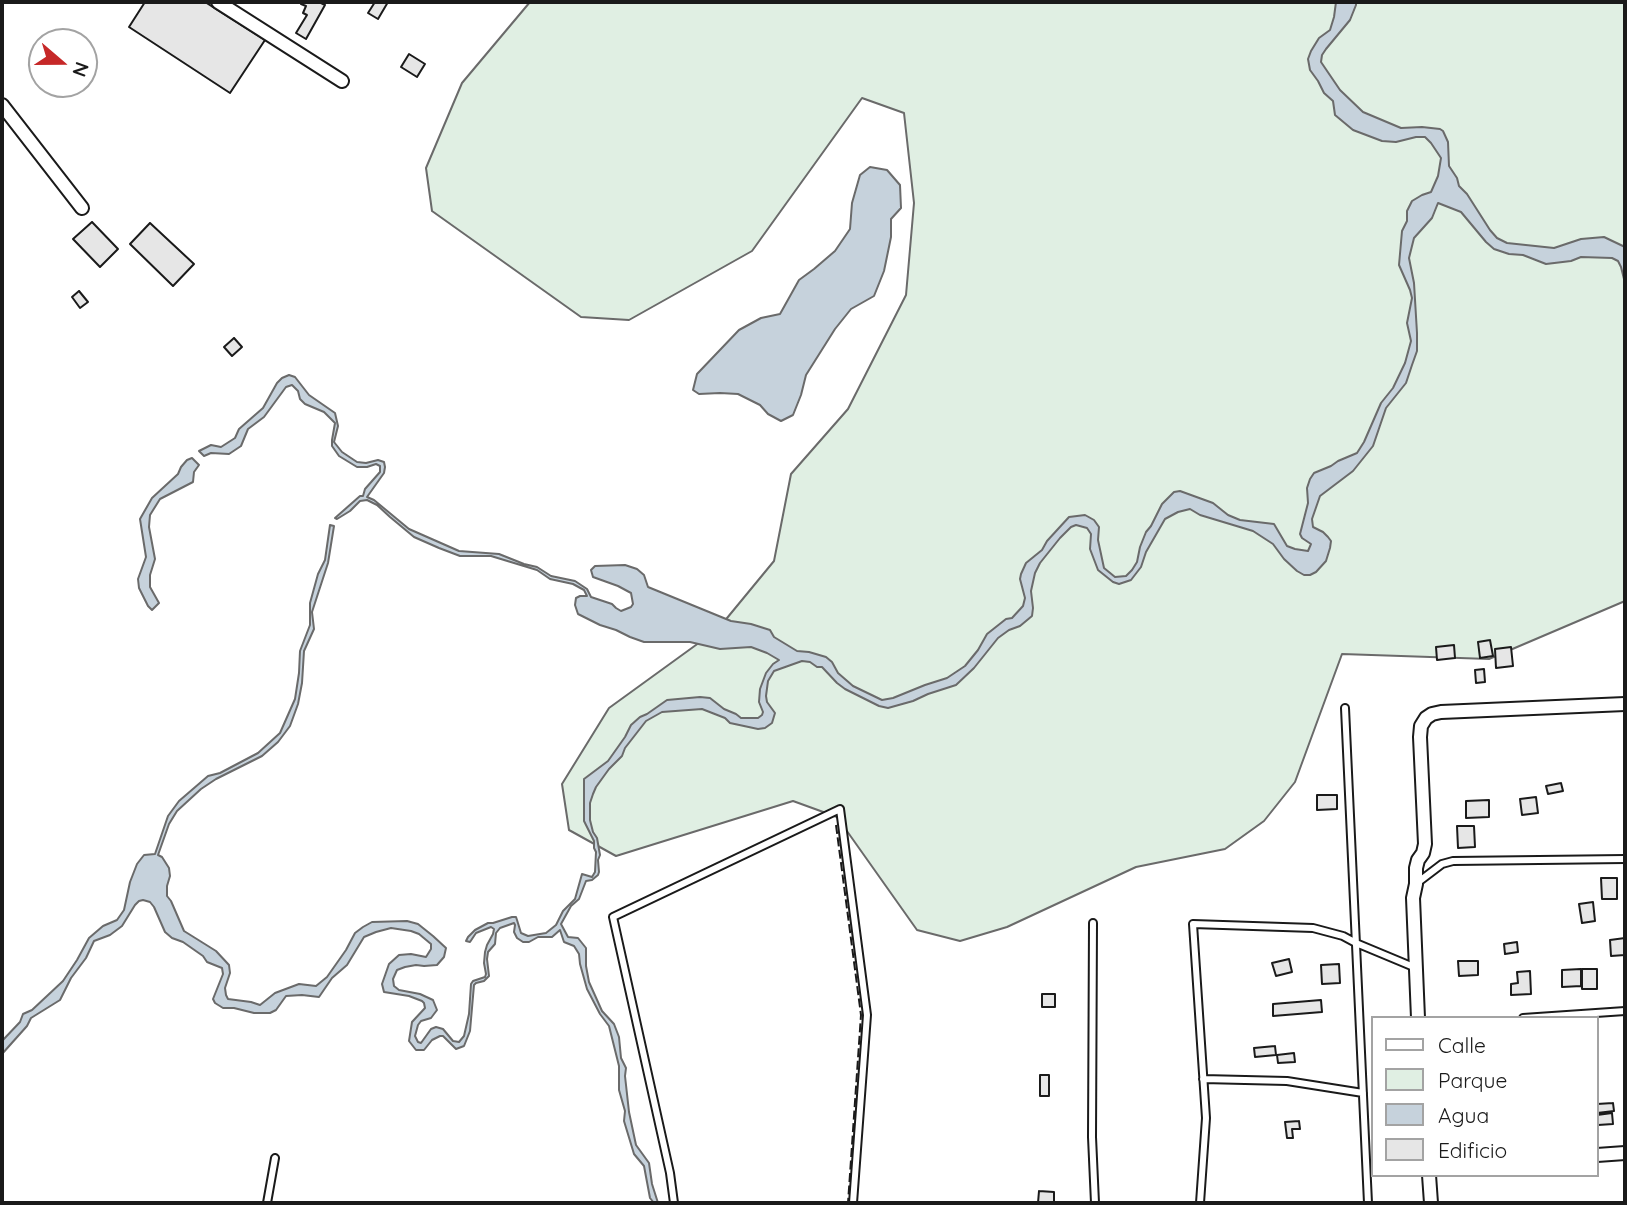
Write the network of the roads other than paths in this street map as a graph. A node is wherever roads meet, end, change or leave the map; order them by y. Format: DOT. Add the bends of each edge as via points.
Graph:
graph roads {
  1 [pos="218,2"];
  2 [pos="342,81"];
  3 [pos="2,105"];
  4 [pos="82,208"];
  5 [pos="1625,704"];
  6 [pos="1345,708"];
  7 [pos="1625,859"];
  8 [pos="1416,884"];
  9 [pos="1093,923"];
  10 [pos="1356,943"];
  11 [pos="1416,968"];
  12 [pos="1625,1011"];
  13 [pos="1418,1016"];
  14 [pos="1552,1016"];
  15 [pos="1203,1079"];
  16 [pos="1363,1093"];
  17 [pos="1365,1142"];
  18 [pos="1372,1144"];
  19 [pos="1625,1153"];
  20 [pos="1599,1155"];
  21 [pos="275,1158"];
  22 [pos="1429,1177"];
  23 [pos="267,1203"];
  24 [pos="674,1203"];
  25 [pos="853,1203"];
  26 [pos="1095,1203"];
  27 [pos="1200,1203"];
  28 [pos="1368,1203"];
  29 [pos="1431,1203"];
  1 -- 2 [label="street"];
  3 -- 4 [label="street"];
  5 -- 8 [label="street" via="1441,712 1426,719 1420,737 1425,844 1416,868"];
  6 -- 10 [label="lane"];
  7 -- 8 [label="lane" via="1453,861"];
  8 -- 11 [label="street"];
  9 -- 26 [label="lane"];
  10 -- 11 [label="lane"];
  10 -- 15 [label="lane" via="1313,928 1193,924"];
  10 -- 16 [label="lane"];
  11 -- 13 [label="street"];
  12 -- 14 [label="lane"];
  15 -- 16 [label="lane" via="1287,1081"];
  15 -- 27 [label="lane" via="1206,1118"];
  16 -- 17 [label="lane"];
  17 -- 18 [label="lane"];
  17 -- 28 [label="lane"];
  19 -- 20 [label="street"];
  21 -- 23 [label="lane"];
  22 -- 29 [label="street"];
  24 -- 25 [label="lane" via="613,917 840,809 867,1015"];
}
